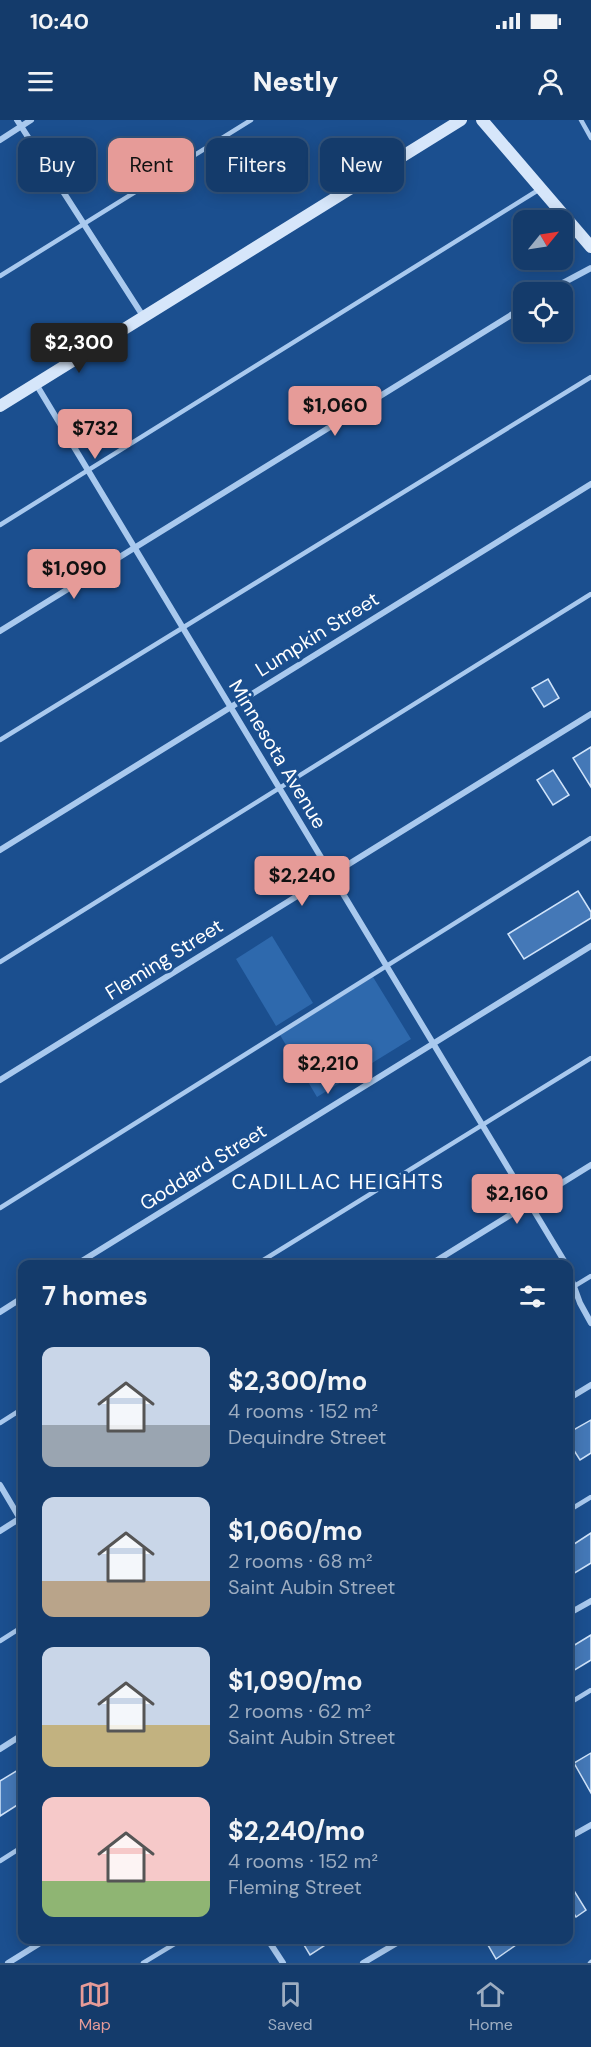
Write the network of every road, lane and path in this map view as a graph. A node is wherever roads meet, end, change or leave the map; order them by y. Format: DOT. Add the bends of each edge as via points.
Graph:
graph roads {
  1 [pos="17,120"];
  2 [pos="32,120"];
  3 [pos="251,120"];
  4 [pos="461,120"];
  5 [pos="482,120"];
  6 [pos="581,120"];
  7 [pos="21,127"];
  8 [pos="591,138"];
  9 [pos="0,140"];
  10 [pos="541,188"];
  11 [pos="84,224"];
  12 [pos="591,247"];
  13 [pos="591,268"];
  14 [pos="0,276"];
  15 [pos="565,282"];
  16 [pos="513,314"];
  17 [pos="143,316"];
  18 [pos="591,377"];
  19 [pos="36,384"];
  20 [pos="0,406"];
  21 [pos="88,471"];
  22 [pos="591,484"];
  23 [pos="0,525"];
  24 [pos="135,548"];
  25 [pos="591,594"];
  26 [pos="182,627"];
  27 [pos="0,631"];
  28 [pos="230,707"];
  29 [pos="591,714"];
  30 [pos="0,740"];
  31 [pos="278,787"];
  32 [pos="591,838"];
  33 [pos="0,850"];
  34 [pos="331,875"];
  35 [pos="591,946"];
  36 [pos="0,962"];
  37 [pos="385,966"];
  38 [pos="432,1044"];
  39 [pos="591,1058"];
  40 [pos="0,1080"];
  41 [pos="482,1126"];
  42 [pos="591,1165"];
  43 [pos="528,1204"];
  44 [pos="0,1208"];
  45 [pos="83,1260"];
  46 [pos="264,1260"];
  47 [pos="437,1260"];
  48 [pos="563,1260"];
  49 [pos="591,1276"];
  50 [pos="573,1288"];
  51 [pos="573,1292"];
  52 [pos="18,1301"];
  53 [pos="0,1312"];
  54 [pos="591,1323"];
  55 [pos="591,1385"];
  56 [pos="573,1395"];
  57 [pos="18,1412"];
  58 [pos="0,1423"];
  59 [pos="0,1485"];
  60 [pos="591,1497"];
  61 [pos="573,1508"];
  62 [pos="18,1513"];
  63 [pos="18,1521"];
  64 [pos="0,1531"];
  65 [pos="591,1600"];
  66 [pos="573,1611"];
  67 [pos="18,1630"];
  68 [pos="0,1641"];
  69 [pos="591,1690"];
  70 [pos="573,1701"];
  71 [pos="18,1738"];
  72 [pos="0,1749"];
  73 [pos="591,1825"];
  74 [pos="573,1835"];
  75 [pos="18,1850"];
  76 [pos="0,1861"];
  77 [pos="39,1944"];
  78 [pos="174,1944"];
  79 [pos="271,1944"];
  80 [pos="395,1944"];
  81 [pos="8,1963"];
  82 [pos="143,1963"];
  83 [pos="283,1963"];
  84 [pos="363,1963"];
  1 -- 7 [label="street"];
  2 -- 7 [label="street"];
  3 -- 11 [label="lane"];
  4 -- 17 [label="street"];
  5 -- 10 [label="street"];
  6 -- 8 [label="lane"];
  7 -- 9 [label="street"];
  7 -- 11 [label="street"];
  10 -- 12 [label="street"];
  10 -- 21 [label="lane"];
  11 -- 14 [label="lane"];
  11 -- 17 [label="street"];
  13 -- 15 [label="street"];
  16 -- 24 [label="street"];
  17 -- 19 [label="street"];
  18 -- 26 [label="lane"];
  19 -- 20 [label="street"];
  19 -- 21 [label="street, Minnesota Avenue"];
  21 -- 23 [label="lane"];
  21 -- 24 [label="street, Minnesota Avenue"];
  22 -- 28 [label="street, Lumpkin Street"];
  24 -- 26 [label="street, Minnesota Avenue"];
  24 -- 27 [label="street"];
  25 -- 31 [label="lane"];
  26 -- 28 [label="street, Minnesota Avenue"];
  26 -- 30 [label="lane"];
  28 -- 31 [label="street, Minnesota Avenue"];
  28 -- 33 [label="street, Lumpkin Street"];
  29 -- 34 [label="street, Fleming Street"];
  31 -- 34 [label="street, Minnesota Avenue"];
  31 -- 36 [label="lane"];
  32 -- 37 [label="lane"];
  34 -- 37 [label="street, Minnesota Avenue"];
  34 -- 40 [label="street, Fleming Street"];
  35 -- 38 [label="street, Goddard Street"];
  37 -- 38 [label="street, Minnesota Avenue"];
  37 -- 44 [label="lane"];
  38 -- 41 [label="street, Minnesota Avenue"];
  38 -- 45 [label="street, Goddard Street"];
  39 -- 41 [label="lane"];
  41 -- 43 [label="street, Minnesota Avenue"];
  41 -- 46 [label="lane"];
  42 -- 43 [label="street"];
  43 -- 47 [label="street"];
  43 -- 48 [label="street, Minnesota Avenue"];
  49 -- 50 [label="lane"];
  51 -- 54 [label="street"];
  52 -- 53 [label="street"];
  55 -- 56 [label="street"];
  57 -- 58 [label="lane"];
  59 -- 62 [label="street"];
  60 -- 61 [label="lane"];
  63 -- 64 [label="street"];
  65 -- 66 [label="street"];
  67 -- 68 [label="lane"];
  69 -- 70 [label="lane"];
  71 -- 72 [label="street"];
  73 -- 74 [label="street"];
  75 -- 76 [label="lane"];
  77 -- 81 [label="street"];
  78 -- 82 [label="lane"];
  79 -- 83 [label="street"];
  80 -- 84 [label="street"];
}
